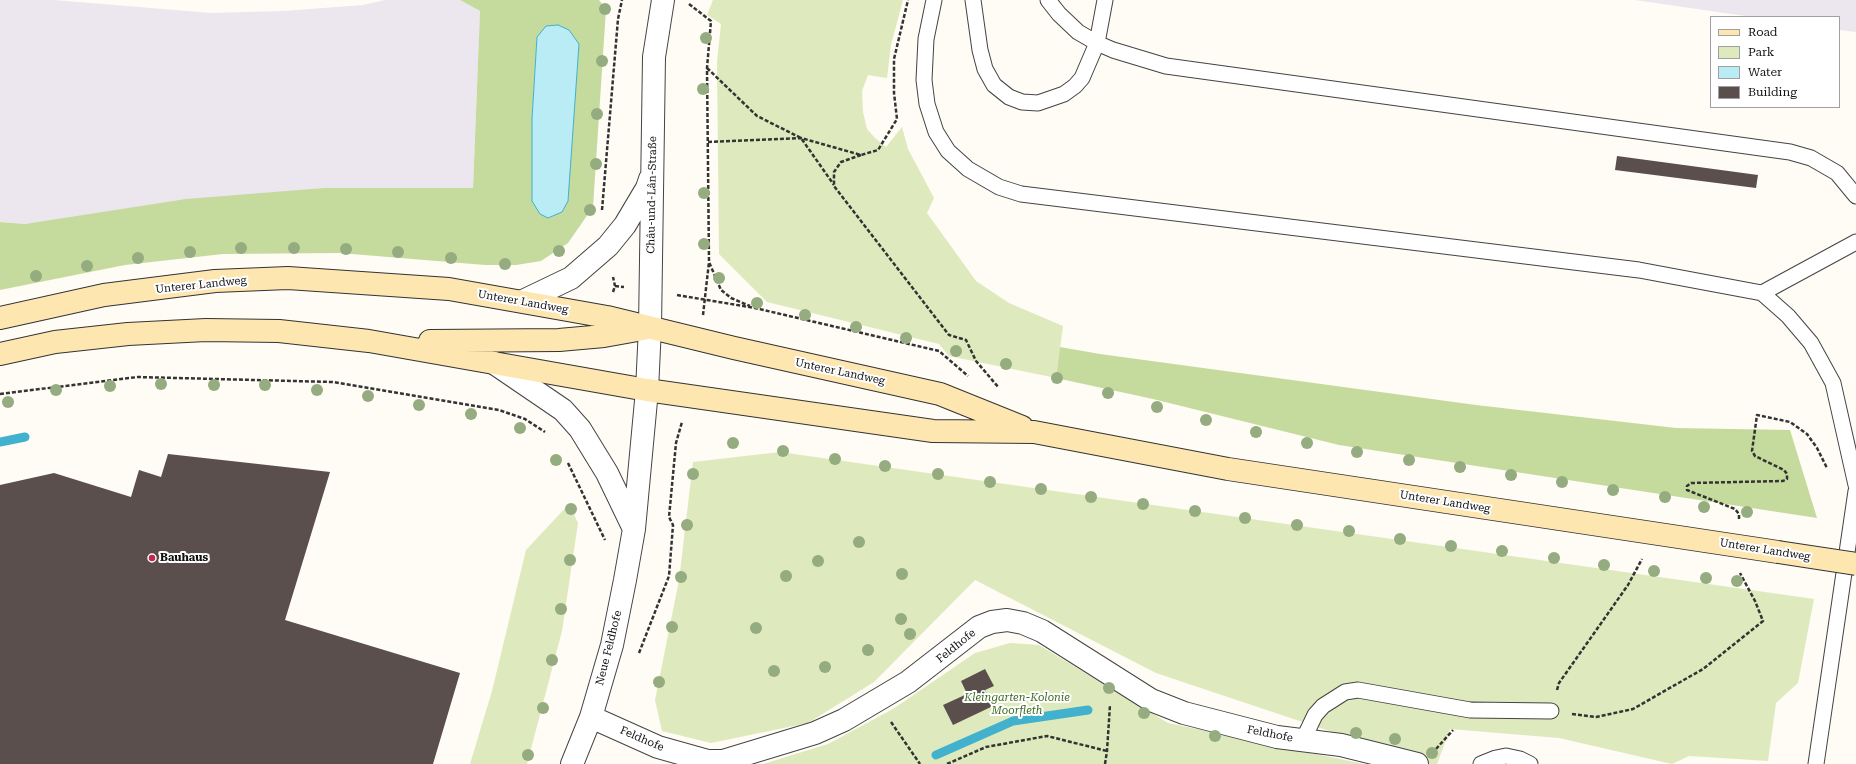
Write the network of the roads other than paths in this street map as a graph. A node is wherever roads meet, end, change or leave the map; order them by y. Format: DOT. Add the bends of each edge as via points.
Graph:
graph roads {
  1 [pos="663,0"];
  2 [pos="934,0"];
  3 [pos="973,0"];
  4 [pos="1048,0"];
  5 [pos="1105,0"];
  6 [pos="1097,43"];
  7 [pos="652,174"];
  8 [pos="1856,196"];
  9 [pos="1856,242"];
  10 [pos="1762,293"];
  11 [pos="523,301"];
  12 [pos="0,318"];
  13 [pos="650,327"];
  14 [pos="369,341"];
  15 [pos="0,354"];
  16 [pos="493,362"];
  17 [pos="647,390"];
  18 [pos="1034,432"];
  19 [pos="1856,484"];
  20 [pos="1856,492"];
  21 [pos="634,529"];
  22 [pos="1856,564"];
  23 [pos="1551,711"];
  24 [pos="591,717"];
  25 [pos="1303,740"];
  26 [pos="1426,758"];
  27 [pos="572,764"];
  28 [pos="1481,764"];
  29 [pos="1530,764"];
  30 [pos="1816,764"];
  1 -- 7 [label="street, Châu-und-Lân-Straße" via="654,56"];
  2 -- 10 [label="lane" via="926,39 924,80 927,104 936,132 948,151 968,169 999,187 1021,194 1638,270"];
  3 -- 6 [label="lane" via="985,70 994,85 1008,97 1022,102 1050,99 1064,94 1075,86 1088,66"];
  4 -- 6 [label="lane" via="1078,32"];
  5 -- 6 [label="lane"];
  6 -- 8 [label="lane" via="1166,66 1790,152 1811,158 1837,173"];
  7 -- 11 [label="street" via="647,188 625,225 608,246 572,278"];
  7 -- 13 [label="street, Châu-und-Lân-Straße"];
  9 -- 10 [label="lane"];
  10 -- 19 [label="lane" via="1788,316 1811,343 1833,383"];
  11 -- 12 [label="main road, Unterer Landweg" via="449,289 288,278 215,282 104,295"];
  11 -- 13 [label="main road, Unterer Landweg"];
  13 -- 14 [label="main road" via="604,336 559,340"];
  13 -- 17 [label="street, Châu-und-Lân-Straße"];
  13 -- 18 [label="main road, Unterer Landweg" via="940,394"];
  14 -- 15 [label="main road, Unterer Landweg" via="279,331 206,330 128,334 55,342"];
  14 -- 16 [label="main road, Unterer Landweg"];
  16 -- 17 [label="main road, Unterer Landweg"];
  16 -- 21 [label="street" via="563,410 580,429 607,473"];
  17 -- 18 [label="main road, Unterer Landweg" via="933,431"];
  17 -- 21 [label="street, Neue Feldhofe"];
  18 -- 22 [label="main road, Unterer Landweg, bridge" via="1228,469"];
  20 -- 30 [label="lane"];
  21 -- 24 [label="street, Neue Feldhofe" via="612,645"];
  23 -- 25 [label="lane" via="1470,710 1358,690 1345,692 1323,706 1315,715"];
  24 -- 25 [label="street, Feldhofe" via="658,747 708,761 723,762 815,734 878,702 933,665 979,627 1007,620 1042,631 1151,700 1184,713 1278,737"];
  24 -- 27 [label="street, Neue Feldhofe"];
  25 -- 26 [label="street, Feldhofe"];
  28 -- 29 [label="lane" via="1506,756"];
}
